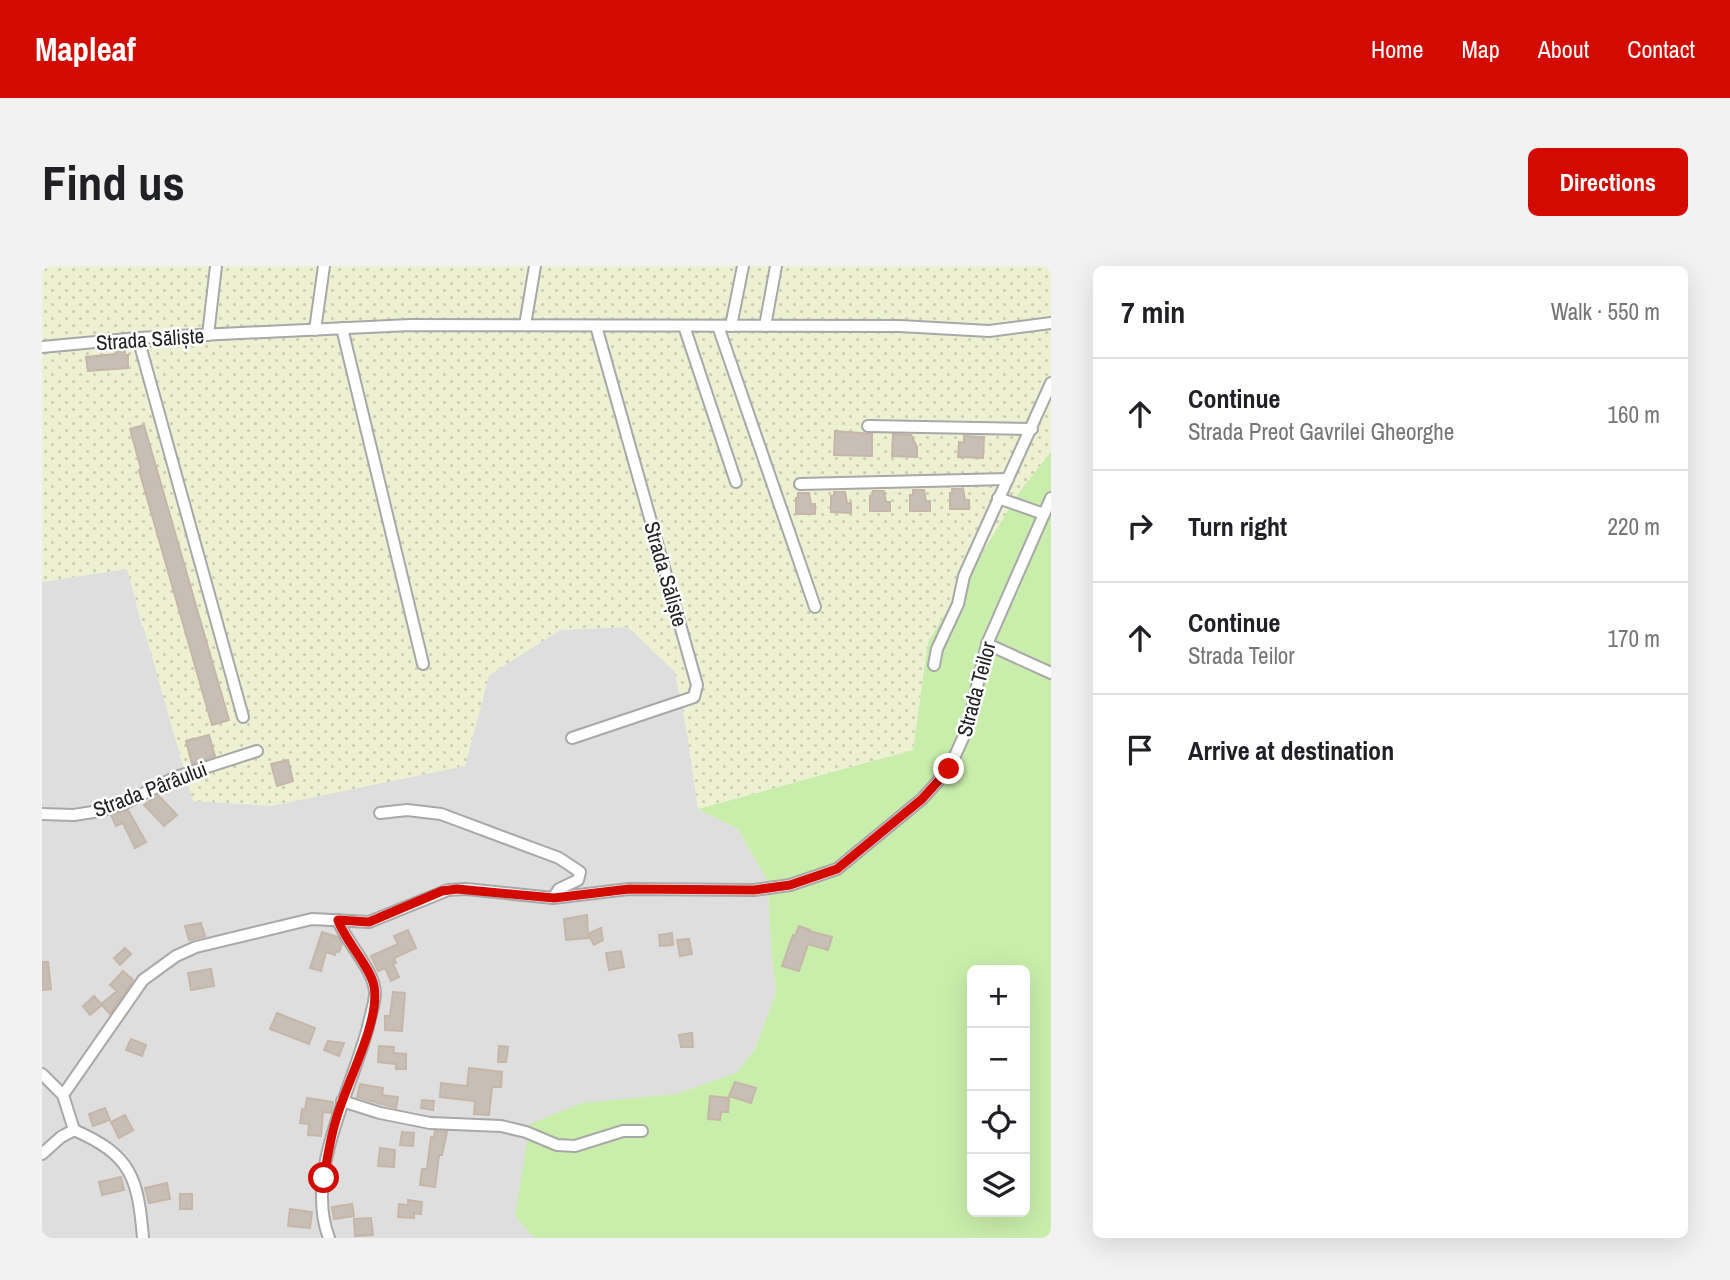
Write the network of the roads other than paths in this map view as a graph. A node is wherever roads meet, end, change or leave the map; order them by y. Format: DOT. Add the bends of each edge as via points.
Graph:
graph roads {
  1 [pos="216,266"];
  2 [pos="324,266"];
  3 [pos="535,266"];
  4 [pos="743,266"];
  5 [pos="776,266"];
  6 [pos="1051,323"];
  7 [pos="525,325"];
  8 [pos="596,326"];
  9 [pos="684,326"];
  10 [pos="718,326"];
  11 [pos="732,326"];
  12 [pos="765,326"];
  13 [pos="342,328"];
  14 [pos="316,330"];
  15 [pos="208,335"];
  16 [pos="138,338"];
  17 [pos="42,347"];
  18 [pos="1051,383"];
  19 [pos="868,426"];
  20 [pos="1032,429"];
  21 [pos="1008,479"];
  22 [pos="736,482"];
  23 [pos="800,484"];
  24 [pos="998,498"];
  25 [pos="1051,498"];
  26 [pos="1044,514"];
  27 [pos="815,607"];
  28 [pos="987,644"];
  29 [pos="422,664"];
  30 [pos="934,665"];
  31 [pos="1051,673"];
  32 [pos="243,717"];
  33 [pos="572,738"];
  34 [pos="257,751"];
  35 [pos="380,813"];
  36 [pos="42,814"];
  37 [pos="554,898"];
  38 [pos="338,920"];
  39 [pos="42,1074"];
  40 [pos="63,1095"];
  41 [pos="342,1101"];
  42 [pos="74,1130"];
  43 [pos="642,1131"];
  44 [pos="42,1154"];
  45 [pos="143,1238"];
  46 [pos="329,1238"];
  1 -- 15 [label="street"];
  2 -- 14 [label="street"];
  3 -- 7 [label="street"];
  4 -- 11 [label="street"];
  5 -- 12 [label="street"];
  6 -- 12 [label="street, Strada Săliște" via="989,331"];
  7 -- 8 [label="street, Strada Săliște"];
  7 -- 13 [label="street, Strada Săliște"];
  8 -- 9 [label="street, Strada Săliște"];
  8 -- 33 [label="street, Strada Săliște" via="697,685 694,697"];
  9 -- 10 [label="street, Strada Săliște"];
  9 -- 22 [label="street"];
  10 -- 11 [label="street, Strada Săliște"];
  10 -- 27 [label="street"];
  11 -- 12 [label="street, Strada Săliște"];
  13 -- 14 [label="street, Strada Săliște"];
  13 -- 29 [label="street"];
  14 -- 15 [label="street, Strada Săliște"];
  15 -- 16 [label="street, Strada Săliște"];
  16 -- 17 [label="street, Strada Săliște"];
  16 -- 32 [label="street"];
  18 -- 20 [label="street"];
  19 -- 20 [label="street"];
  20 -- 21 [label="street"];
  21 -- 23 [label="street"];
  21 -- 24 [label="street"];
  24 -- 26 [label="street"];
  24 -- 30 [label="street" via="964,576"];
  25 -- 26 [label="street, Strada Teilor"];
  26 -- 28 [label="street, Strada Teilor"];
  28 -- 31 [label="street"];
  28 -- 37 [label="street, Strada Teilor" via="967,729 949,769 922,799 837,869 790,885 754,890 629,889"];
  34 -- 36 [label="street, Strada Pârâului" via="176,777 99,811"];
  35 -- 37 [label="street" via="441,814 559,858 580,876 559,888"];
  37 -- 38 [label="street, Strada Teilor" via="448,890 369,922"];
  38 -- 40 [label="street, Strada Teilor" via="312,919 219,940 167,962 142,980"];
  38 -- 41 [label="street" via="373,983 375,996"];
  39 -- 40 [label="street"];
  40 -- 42 [label="street"];
  41 -- 43 [label="street" via="430,1123 501,1126 557,1145 575,1146 623,1131"];
  41 -- 46 [label="street" via="327,1158 322,1203"];
  42 -- 44 [label="street"];
  42 -- 45 [label="street" via="108,1147 130,1170"];
}
